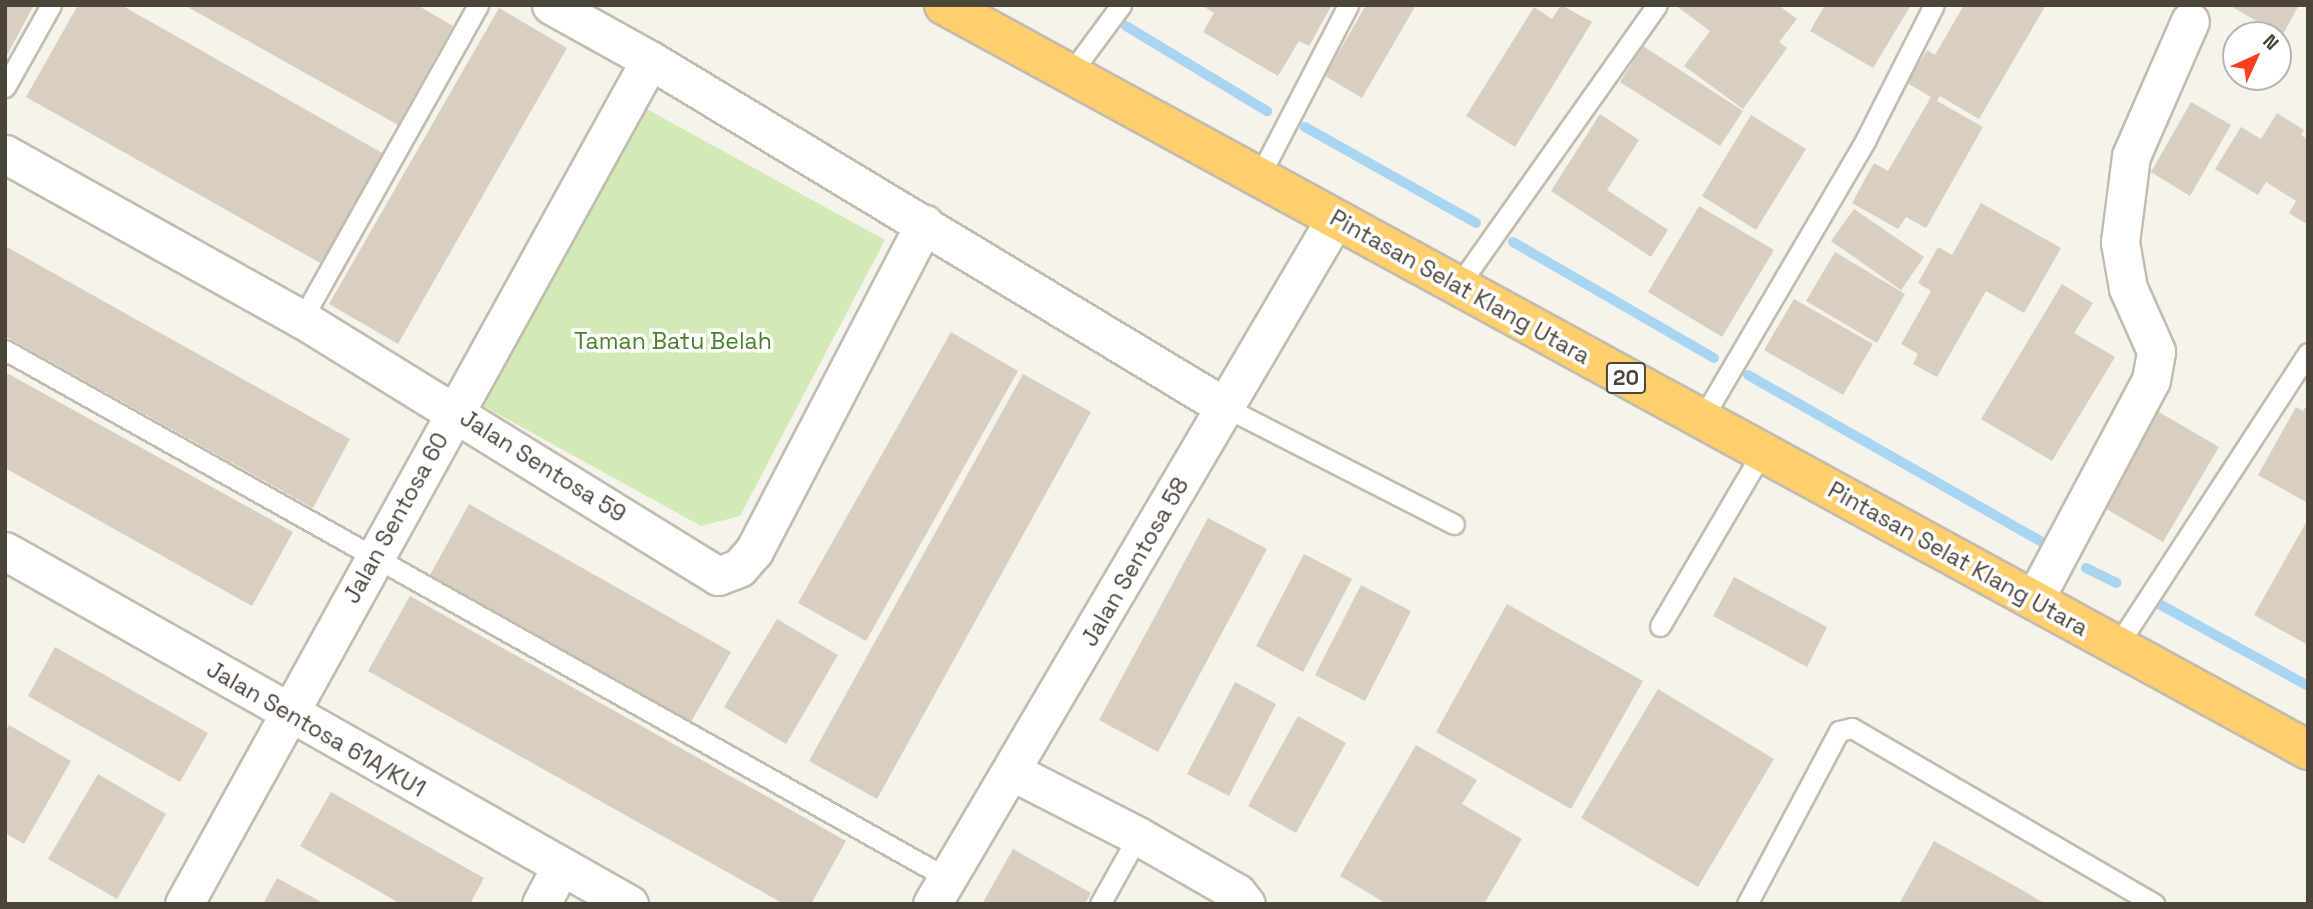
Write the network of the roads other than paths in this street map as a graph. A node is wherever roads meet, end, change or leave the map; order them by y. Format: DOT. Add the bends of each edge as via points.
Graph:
graph roads {
  1 [pos="51,5"];
  2 [pos="478,5"];
  3 [pos="551,5"];
  4 [pos="944,5"];
  5 [pos="1121,5"];
  6 [pos="1348,5"];
  7 [pos="1657,5"];
  8 [pos="1934,5"];
  9 [pos="2190,21"];
  10 [pos="650,60"];
  11 [pos="1070,74"];
  12 [pos="5,87"];
  13 [pos="5,155"];
  14 [pos="1259,177"];
  15 [pos="1335,219"];
  16 [pos="924,224"];
  17 [pos="1458,286"];
  18 [pos="302,320"];
  19 [pos="5,350"];
  20 [pos="2308,353"];
  21 [pos="1225,407"];
  22 [pos="454,411"];
  23 [pos="1702,419"];
  24 [pos="1762,452"];
  25 [pos="1454,524"];
  26 [pos="373,557"];
  27 [pos="9,564"];
  28 [pos="2034,600"];
  29 [pos="1660,626"];
  30 [pos="2117,646"];
  31 [pos="290,713"];
  32 [pos="2308,750"];
  33 [pos="1013,772"];
  34 [pos="1138,836"];
  35 [pos="560,869"];
  36 [pos="940,891"];
  37 [pos="184,904"];
  38 [pos="541,904"];
  39 [pos="629,904"];
  40 [pos="1100,904"];
  41 [pos="1246,904"];
  42 [pos="1747,904"];
  43 [pos="2155,904"];
  1 -- 12 [label="lane"];
  2 -- 18 [label="lane"];
  3 -- 10 [label="street"];
  4 -- 11 [label="highway, Pintasan Selat Klang Utara / 20"];
  5 -- 11 [label="lane"];
  6 -- 14 [label="lane"];
  7 -- 17 [label="lane"];
  8 -- 23 [label="lane" via="1866,139"];
  9 -- 28 [label="street" via="2131,156 2120,242 2128,288 2156,351 2151,380"];
  10 -- 16 [label="street"];
  10 -- 22 [label="street, Jalan Sentosa 60"];
  11 -- 14 [label="highway, Pintasan Selat Klang Utara / 20"];
  13 -- 18 [label="street, Jalan Sentosa 59"];
  14 -- 15 [label="highway, Pintasan Selat Klang Utara / 20"];
  15 -- 17 [label="highway, Pintasan Selat Klang Utara / 20"];
  15 -- 21 [label="street, Jalan Sentosa 58"];
  16 -- 21 [label="street"];
  16 -- 22 [label="street, Jalan Sentosa 59" via="754,551 739,568 718,576"];
  17 -- 23 [label="highway, Pintasan Selat Klang Utara / 20"];
  18 -- 22 [label="street, Jalan Sentosa 59"];
  19 -- 26 [label="lane"];
  20 -- 30 [label="lane"];
  21 -- 25 [label="lane"];
  21 -- 33 [label="street, Jalan Sentosa 58"];
  22 -- 26 [label="street, Jalan Sentosa 60"];
  23 -- 24 [label="highway, Pintasan Selat Klang Utara / 20"];
  24 -- 28 [label="highway, Pintasan Selat Klang Utara / 20"];
  24 -- 29 [label="lane"];
  26 -- 31 [label="street, Jalan Sentosa 60"];
  26 -- 36 [label="lane"];
  27 -- 31 [label="street, Jalan Sentosa 61A/KU1"];
  28 -- 30 [label="highway, Pintasan Selat Klang Utara / 20"];
  30 -- 32 [label="highway, Pintasan Selat Klang Utara / 20"];
  31 -- 35 [label="street, Jalan Sentosa 61A/KU1"];
  31 -- 37 [label="street, Jalan Sentosa 60"];
  33 -- 34 [label="street"];
  33 -- 36 [label="street, Jalan Sentosa 58"];
  34 -- 40 [label="lane"];
  34 -- 41 [label="street" via="1237,893"];
  35 -- 38 [label="street"];
  35 -- 39 [label="street, Jalan Sentosa 61A/KU1"];
  42 -- 43 [label="lane" via="1839,731 1852,728"];
}
